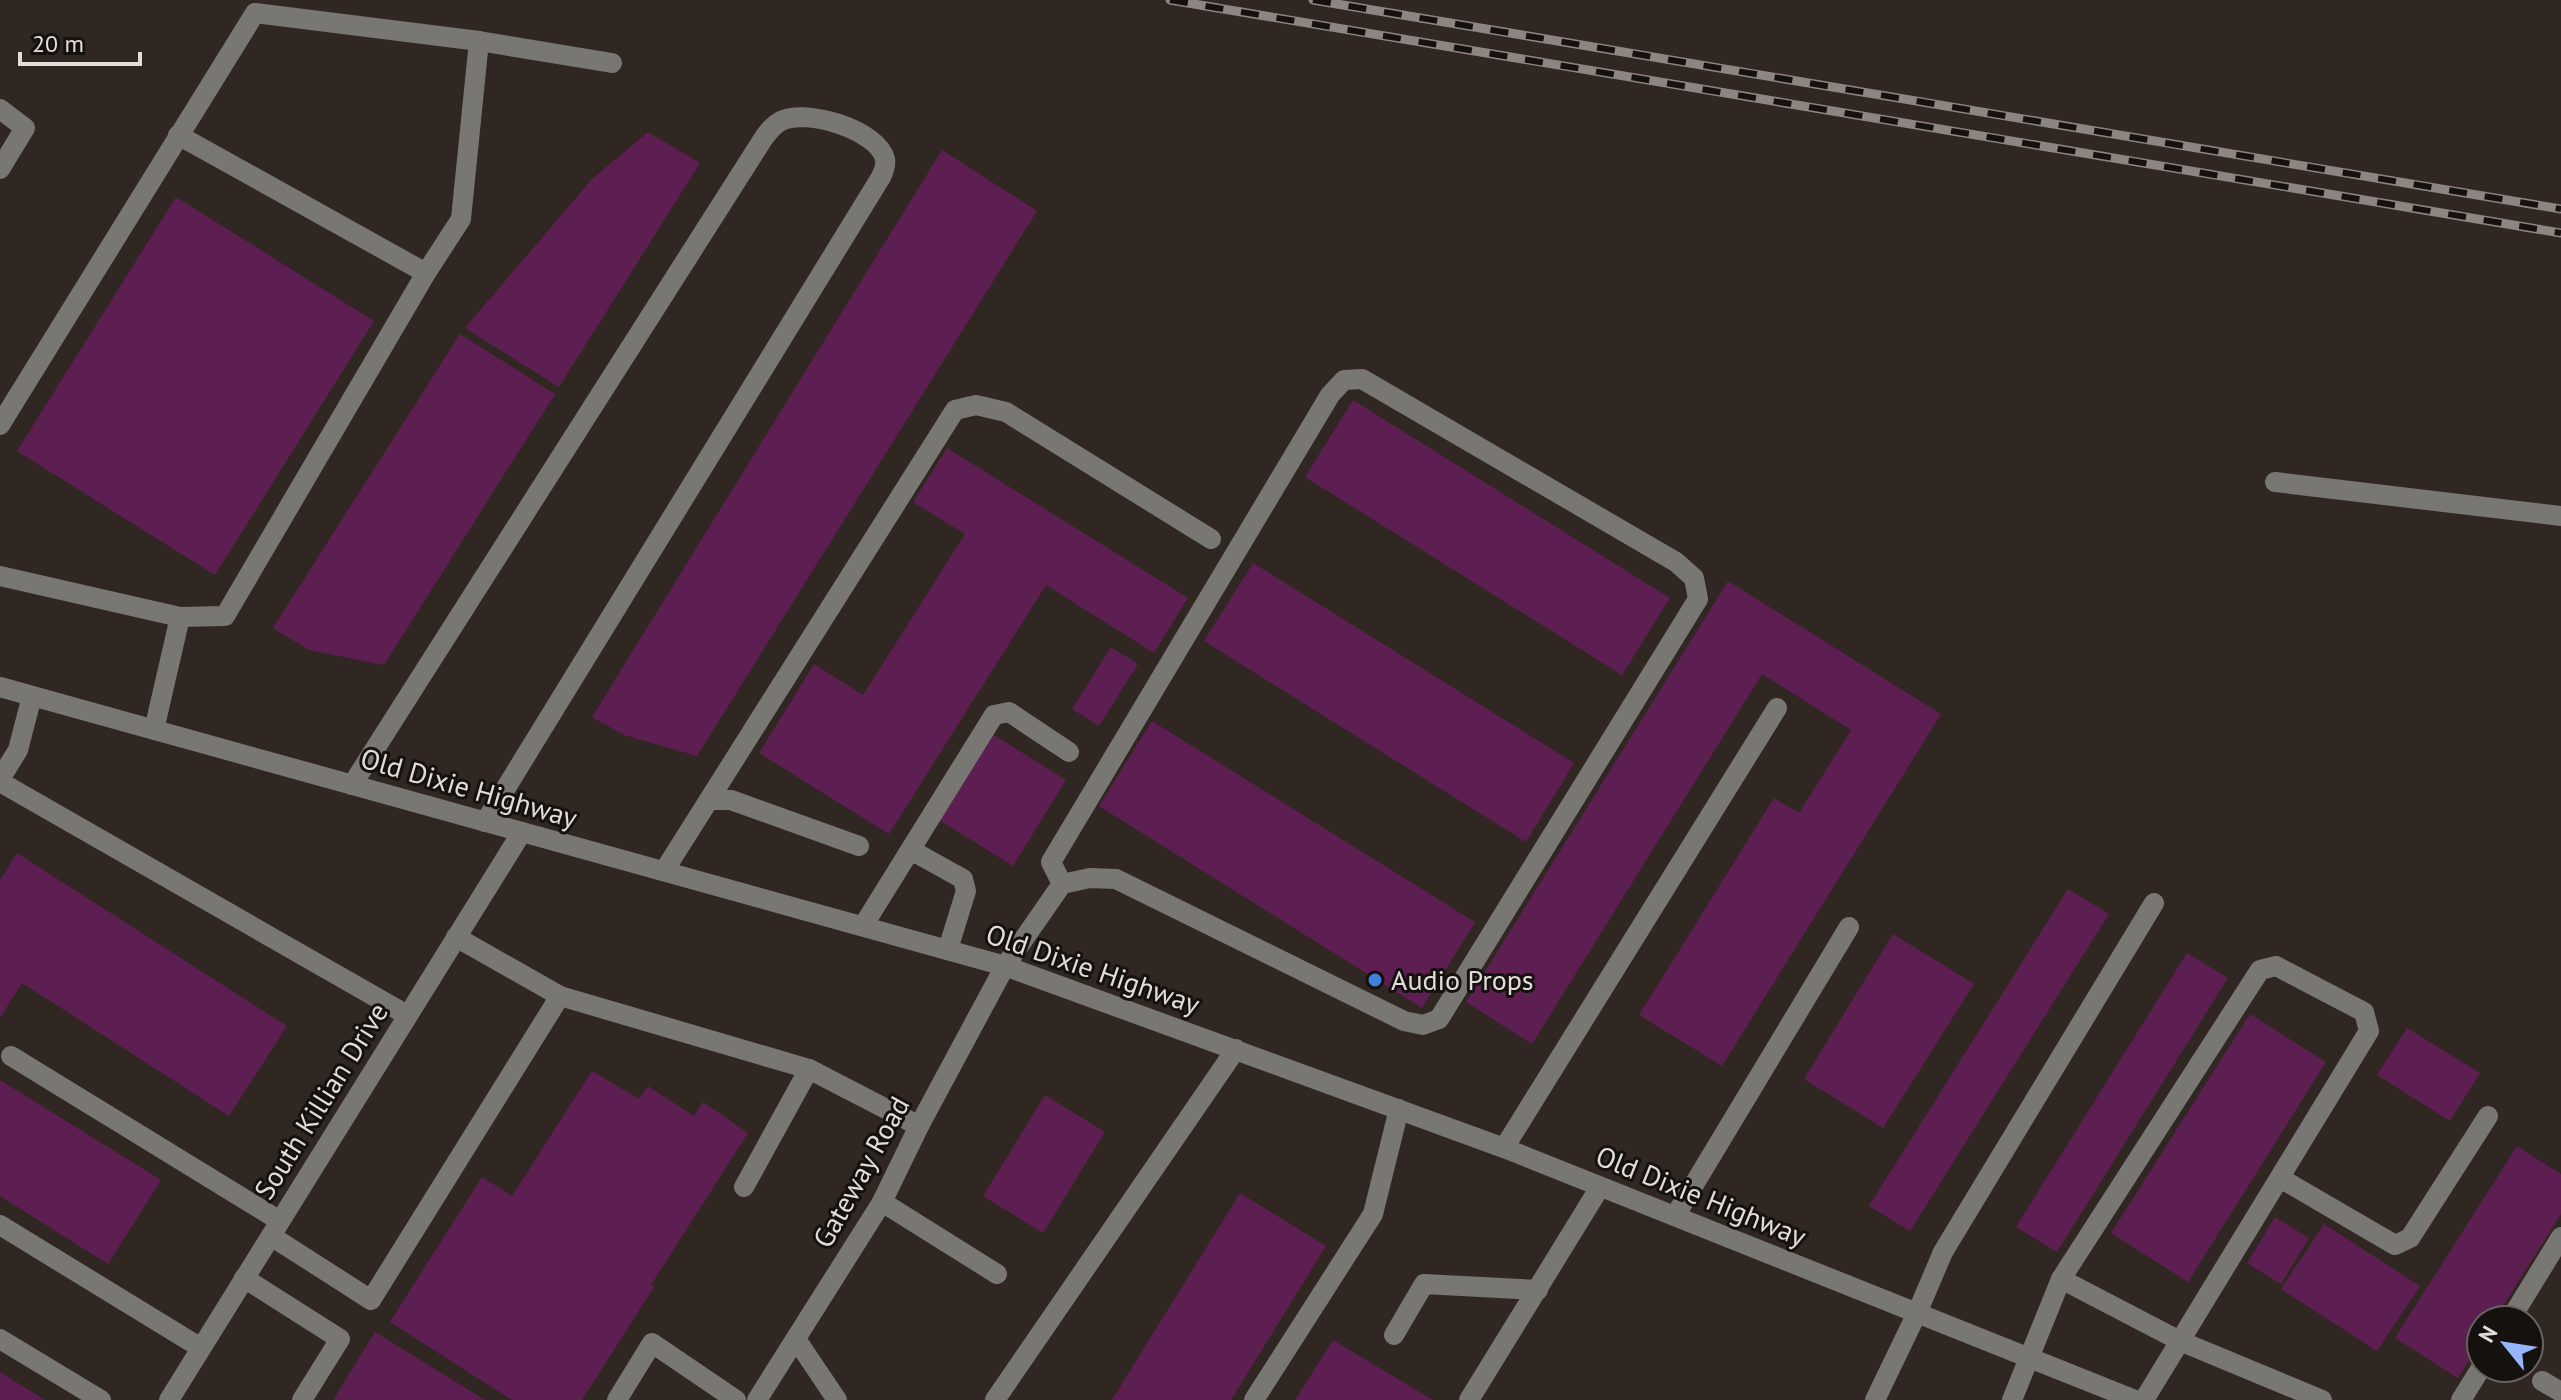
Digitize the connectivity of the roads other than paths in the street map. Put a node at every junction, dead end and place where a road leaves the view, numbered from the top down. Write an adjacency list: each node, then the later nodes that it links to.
1 (479, 41): 2 (street); 4 (street); 6 (street)
2 (612, 63)
3 (0, 109): 5 (street)
4 (178, 135): 6 (street); 7 (street)
5 (0, 169)
6 (426, 273): 12 (street)
7 (0, 425)
8 (2275, 482): 9 (street)
9 (2561, 516)
10 (1211, 539): 20 (street)
11 (0, 576): 12 (street)
12 (180, 617): 16 (street)
13 (0, 687): 14 (street, Old Dixie Highway)
14 (32, 696): 16 (street, Old Dixie Highway); 18 (street)
15 (1777, 708): 41 (street)
16 (154, 730): 19 (street, Old Dixie Highway)
17 (1069, 752): 24 (street)
18 (0, 781): 34 (street)
19 (352, 785): 21 (street, Old Dixie Highway); 21 (street)
20 (709, 800): 23 (street); 25 (street)
21 (485, 822): 22 (street, Old Dixie Highway)
22 (522, 832): 25 (street, Old Dixie Highway); 30 (street, South Killian Drive)
23 (859, 846)
24 (908, 854): 28 (street); 31 (street)
25 (664, 871): 28 (street, Old Dixie Highway)
26 (1062, 884): 26 (street); 32 (street, Gateway Road)
27 (2154, 903): 55 (street)
28 (863, 926): 31 (street, Old Dixie Highway)
29 (1849, 927): 46 (street)
30 (456, 937): 33 (street); 34 (street, South Killian Drive)
31 (948, 949): 32 (street, Old Dixie Highway)
32 (1005, 966): 35 (street, Old Dixie Highway); 40 (street, Gateway Road)
33 (560, 996): 37 (street); 48 (street)
34 (407, 1015): 48 (street, South Killian Drive)
35 (1236, 1049): 38 (street, Old Dixie Highway); 69 (street)
36 (11, 1056): 48 (street)
37 (809, 1069): 40 (street); 43 (street)
38 (1399, 1109): 41 (street, Old Dixie Highway); 70 (street)
39 (2488, 1116): 42 (street)
40 (919, 1126): 45 (street, Gateway Road)
41 (1504, 1148): 44 (street, Old Dixie Highway)
42 (2280, 1178): 52 (street); 59 (street)
43 (744, 1187)
44 (1600, 1187): 46 (street, Old Dixie Highway); 53 (street)
45 (882, 1202): 50 (street); 58 (street, Gateway Road)
46 (1675, 1216): 55 (street, Old Dixie Highway)
47 (0, 1225): 60 (street)
48 (275, 1228): 51 (street, South Killian Drive)
49 (2561, 1237): 54 (street)
50 (997, 1274)
51 (244, 1278): 60 (street, South Killian Drive); 64 (street)
52 (2061, 1279): 59 (street); 61 (street)
53 (1538, 1290): 56 (street); 71 (street)
54 (2520, 1304)
55 (1917, 1313): 61 (street, Old Dixie Highway); 72 (street)
56 (1394, 1335)
57 (0, 1339): 62 (street)
58 (796, 1339): 67 (street, Gateway Road); 68 (street)
59 (2180, 1341): 75 (street); 76 (street)
60 (201, 1348): 63 (street, South Killian Drive)
61 (2030, 1358): 73 (street); 74 (street, Old Dixie Highway)
62 (101, 1400)
63 (169, 1400)
64 (302, 1400)
65 (617, 1400): 66 (street)
66 (736, 1400)
67 (757, 1400)
68 (837, 1400)
69 (995, 1400)
70 (1254, 1400)
71 (1469, 1400)
72 (1875, 1400)
73 (2012, 1400)
74 (2135, 1400)
75 (2144, 1400)
76 (2322, 1400)

